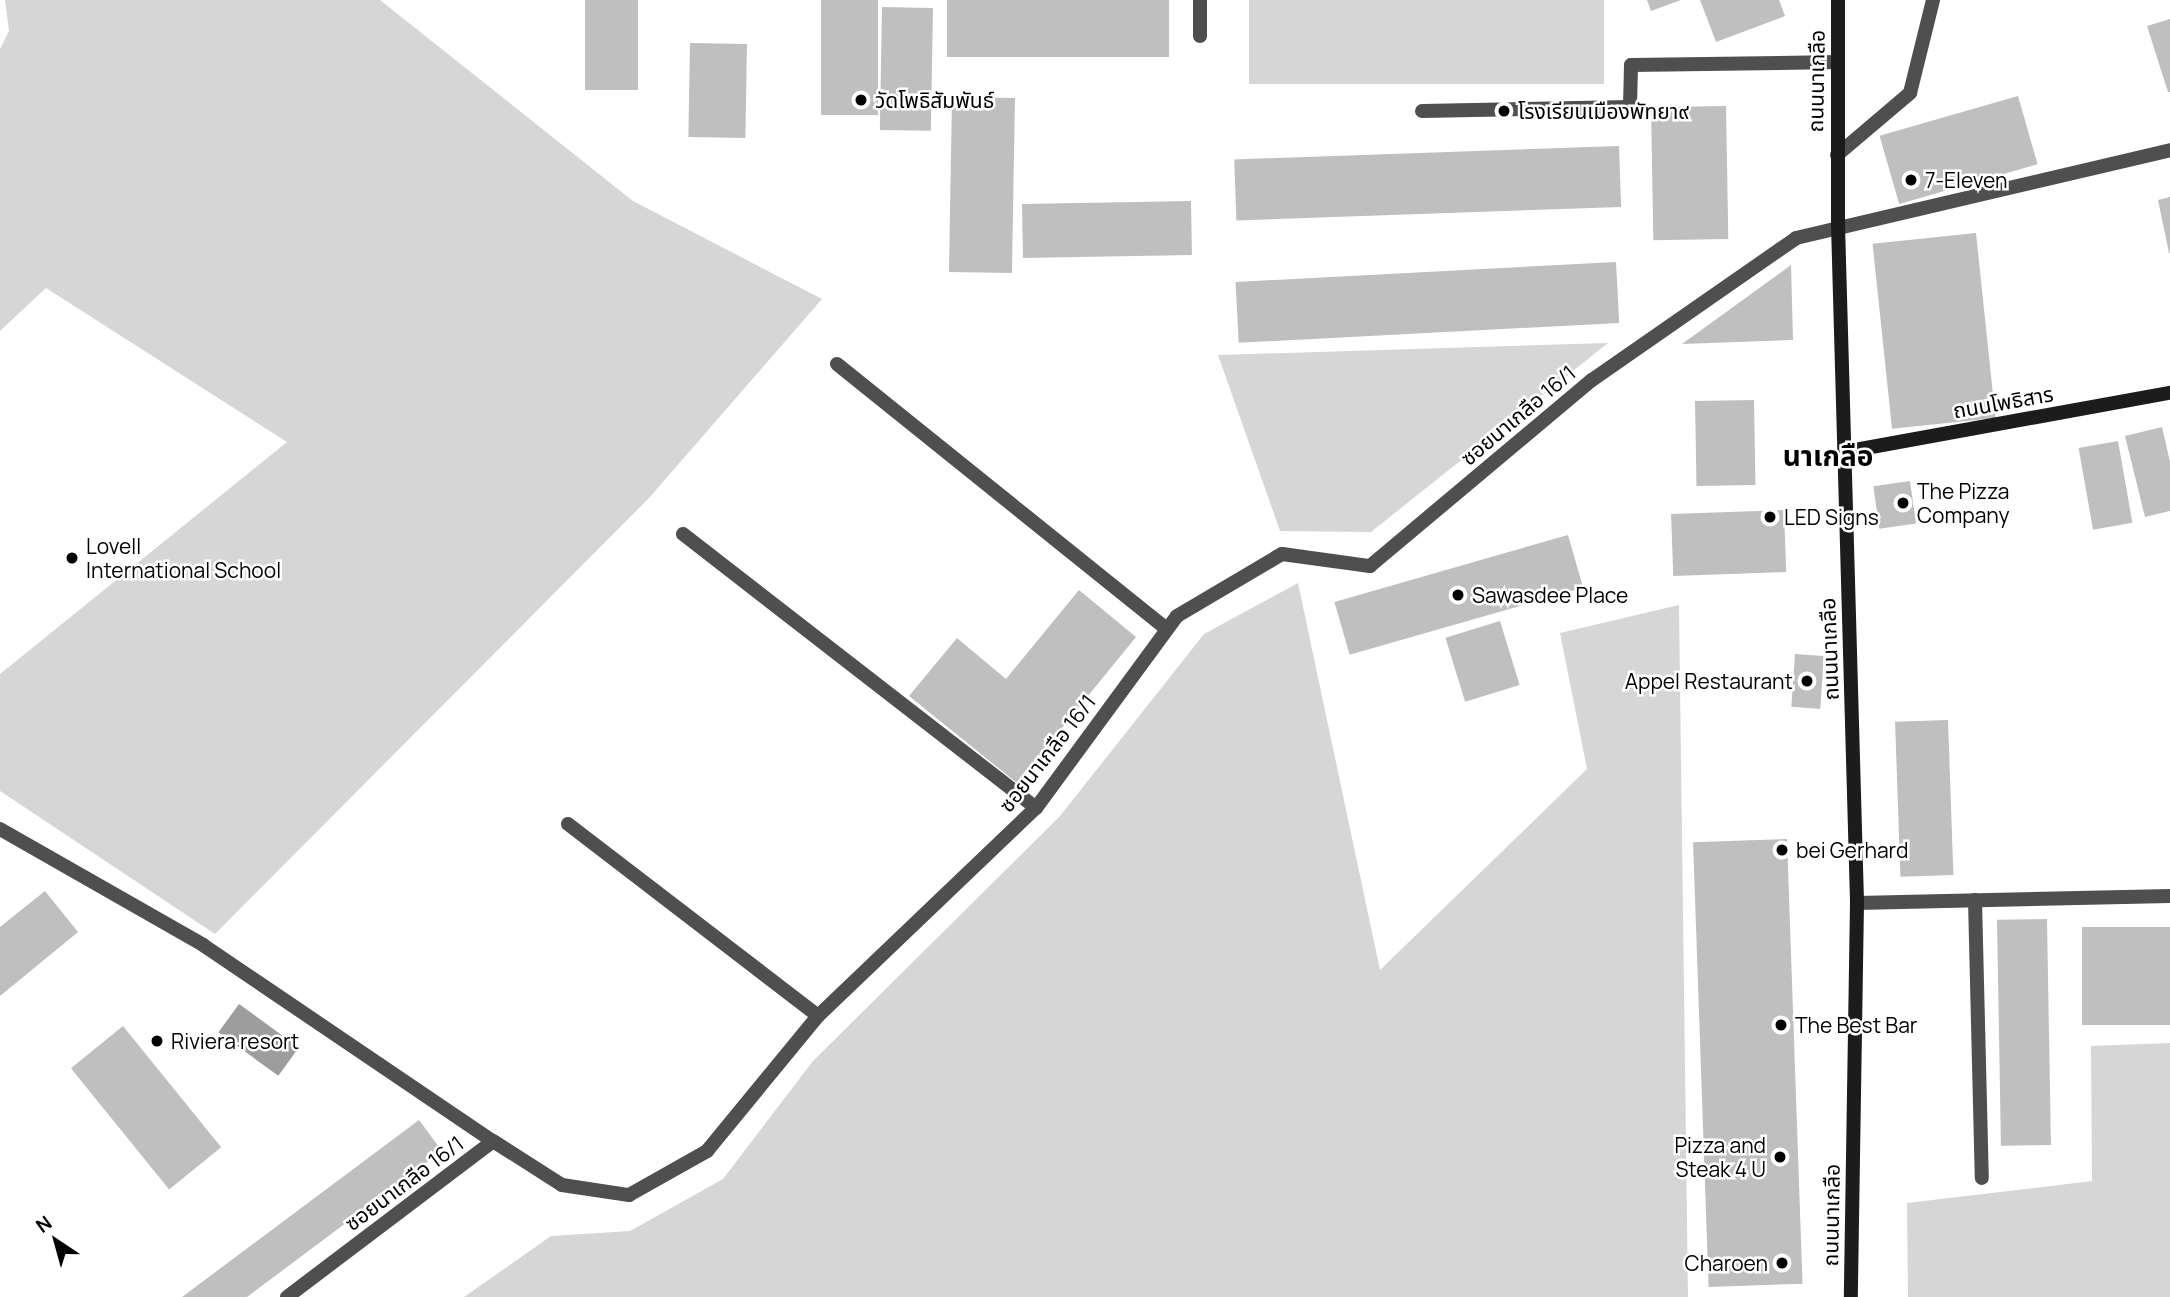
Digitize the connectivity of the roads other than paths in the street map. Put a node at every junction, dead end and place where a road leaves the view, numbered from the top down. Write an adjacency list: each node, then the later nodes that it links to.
1 (1200, 0): 4 (street)
2 (1838, 0): 5 (street, ถนนนาเกลือ)
3 (1933, 0): 8 (street)
4 (1200, 36)
5 (1838, 62): 6 (street); 8 (street, ถนนนาเกลือ)
6 (1422, 111)
7 (2170, 150): 9 (street, ซอยนาเกลือ 16/1)
8 (1837, 155): 9 (street, ถนนนาเกลือ)
9 (1838, 225): 12 (street, ถนนนาเกลือ); 14 (street, ซอยนาเกลือ 16/1)
10 (837, 363): 14 (street)
11 (2170, 393): 12 (street, ถนนโพธิสาร)
12 (1844, 452): 20 (street, ถนนนาเกลือ)
13 (683, 534): 15 (street)
14 (1167, 629): 15 (street, ซอยนาเกลือ 16/1)
15 (1035, 807): 21 (street, ซอยนาเกลือ 16/1)
16 (568, 824): 21 (street)
17 (0, 829): 22 (street)
18 (2170, 896): 19 (street)
19 (1975, 900): 20 (street); 23 (street)
20 (1857, 902): 25 (street, ถนนนาเกลือ)
21 (818, 1016): 22 (street, ซอยนาเกลือ 16/1)
22 (494, 1141): 24 (street, ซอยนาเกลือ 16/1)
23 (1982, 1178)
24 (287, 1297)
25 (1851, 1297)

